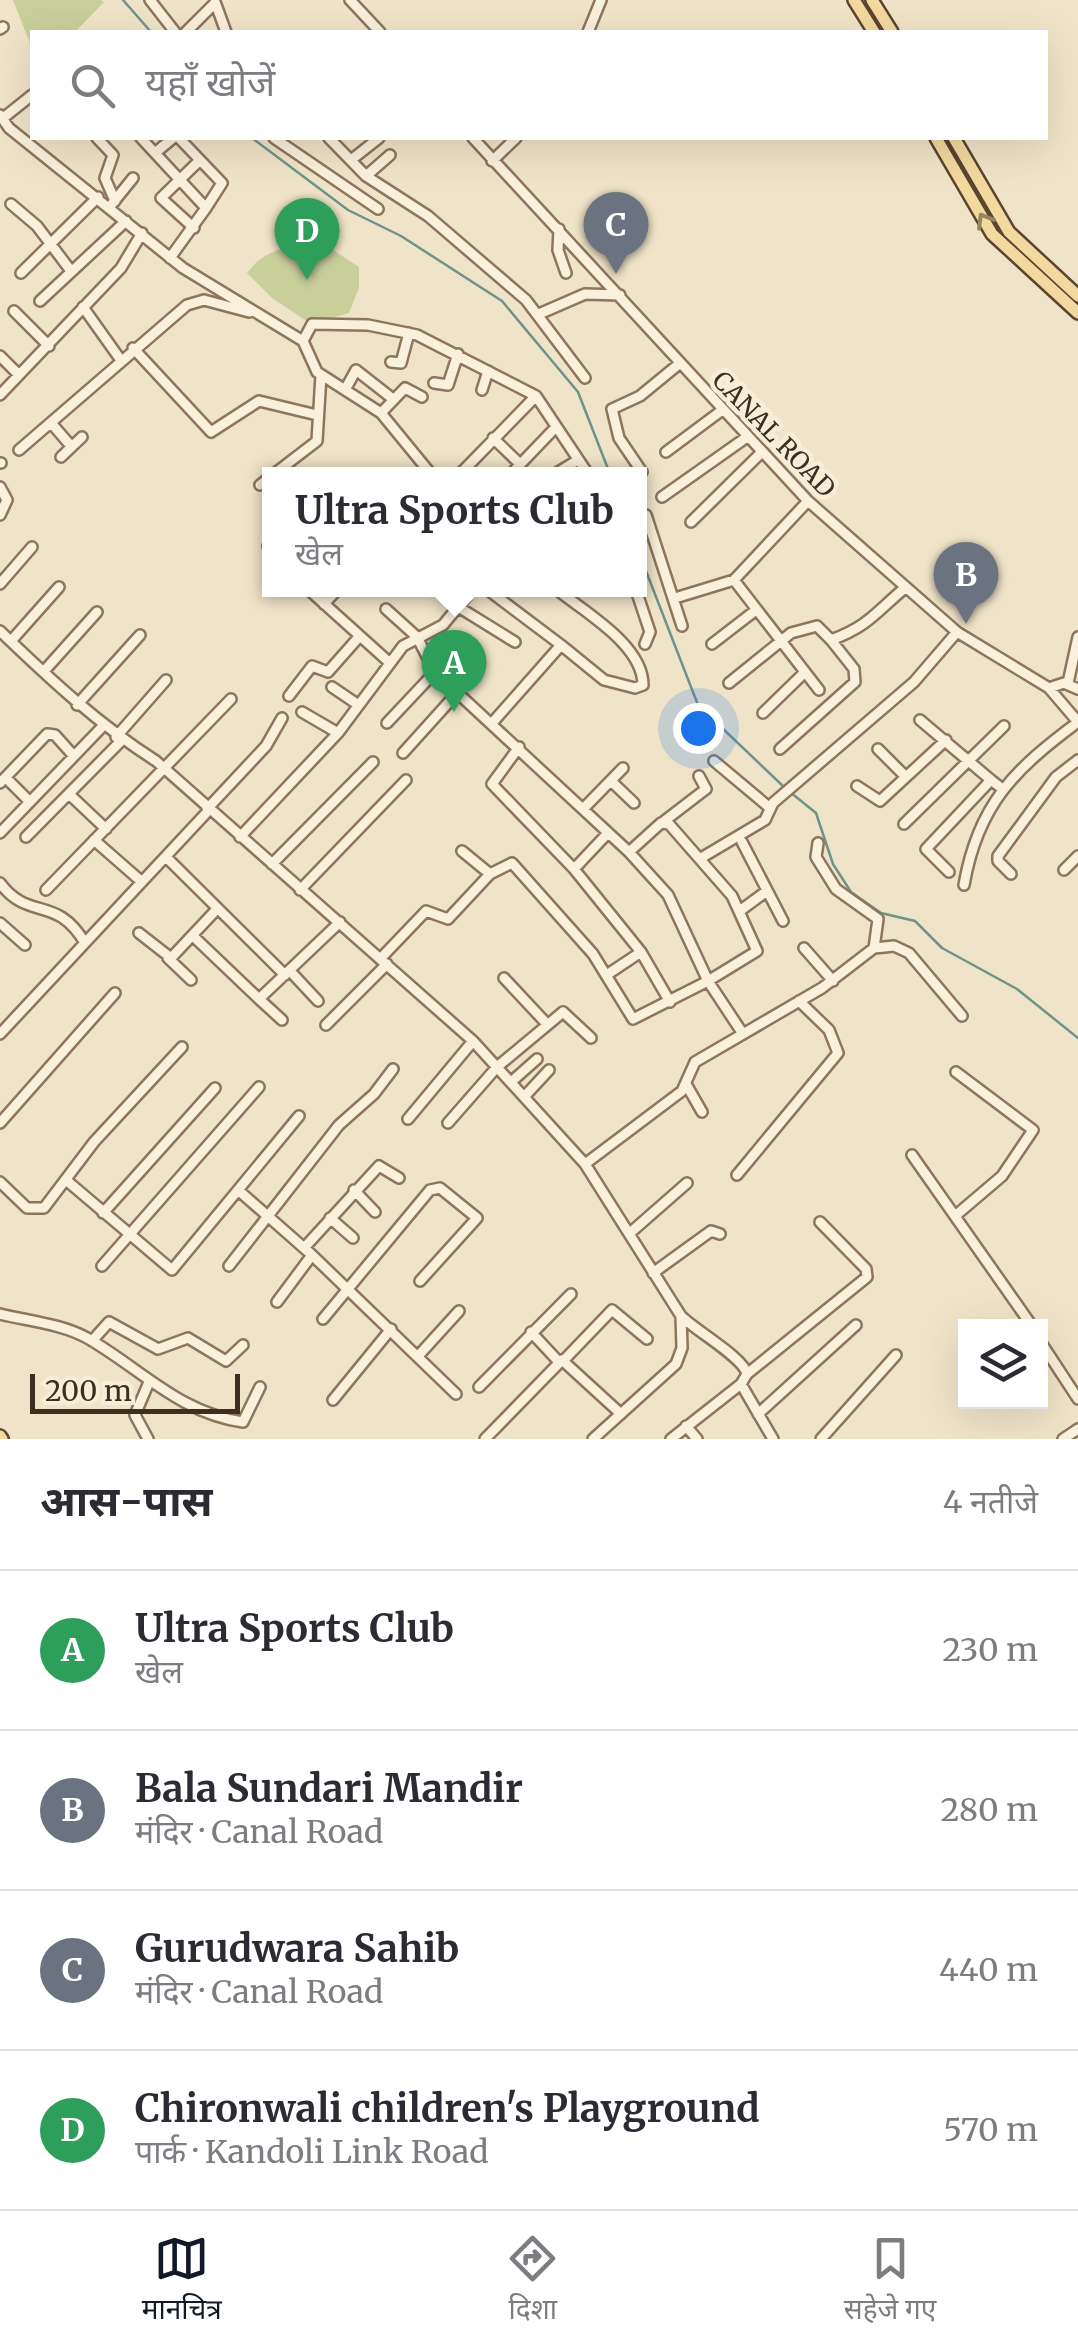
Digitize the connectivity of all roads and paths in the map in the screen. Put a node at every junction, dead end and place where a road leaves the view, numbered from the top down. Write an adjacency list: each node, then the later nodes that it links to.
1 (150, 0): 7 (street)
2 (350, 0): 10 (street)
3 (601, 0): 11 (street)
4 (854, 0): 12 (main road)
5 (872, 0): 13 (main road)
6 (214, 2): 8 (street); 9 (street)
7 (173, 30)
8 (188, 30)
9 (225, 30)
10 (378, 30)
11 (589, 30)
12 (873, 30)
13 (891, 30)
14 (30, 96): 15 (street)
15 (1, 117): 35 (street)
16 (99, 140): 36 (street)
17 (144, 140): 27 (street)
18 (173, 140): 27 (street)
19 (178, 140): 29 (street)
20 (277, 140): 39 (street)
21 (331, 140): 30 (street)
22 (376, 140): 30 (street)
23 (475, 140): 31 (street, CANAL ROAD)
24 (514, 140): 31 (street)
25 (937, 140): 54 (main road, one-way to 25)
26 (955, 140): 50 (main road)
27 (155, 153): 34 (street)
28 (390, 155): 32 (street)
29 (200, 160): 34 (street); 38 (street)
30 (351, 160): 32 (street)
31 (492, 161): 42 (street, CANAL ROAD)
32 (366, 176): 55 (street)
33 (133, 178): 36 (street)
34 (178, 179): 38 (street); 41 (street)
35 (98, 196): 36 (street); 44 (street)
36 (113, 203): 40 (street)
37 (11, 204): 44 (street)
38 (206, 208): 41 (street)
39 (378, 209)
40 (126, 221): 43 (street); 46 (street)
41 (194, 228): 45 (street)
42 (559, 229): 47 (street); 49 (street, CANAL ROAD)
43 (142, 233): 45 (street); 52 (street)
44 (52, 244): 46 (street); 48 (street)
45 (170, 258): 56 (street)
46 (71, 271): 51 (street)
47 (566, 273)
48 (21, 274)
49 (620, 295): 55 (street); 65 (street, CANAL ROAD)
50 (1078, 296)
51 (40, 302)
52 (83, 307): 59 (street); 63 (street)
53 (14, 311): 59 (street)
54 (1078, 313)
55 (539, 314): 69 (street)
56 (266, 317): 58 (street); 60 (street)
57 (409, 333): 58 (street); 61 (street); 64 (street)
58 (303, 340): 68 (street)
59 (49, 346): 67 (street)
60 (133, 348): 63 (street); 79 (street)
61 (458, 354): 66 (street); 70 (street)
62 (0, 356): 67 (street)
63 (120, 359): 80 (street)
64 (392, 362)
65 (679, 364): 77 (street, CANAL ROAD); 98 (street)
66 (488, 370): 72 (street); 74 (street)
67 (18, 376): 73 (street)
68 (321, 376): 71 (street); 79 (street)
69 (585, 378)
70 (434, 382)
71 (346, 388): 76 (street); 78 (street)
72 (482, 390)
73 (0, 394)
74 (536, 396): 81 (street); 84 (street)
75 (422, 397): 76 (street)
76 (393, 399): 78 (street)
77 (721, 411): 83 (street, CANAL ROAD); 87 (street)
78 (380, 413): 93 (street)
79 (317, 415): 92 (street)
80 (52, 424): 85 (street); 86 (street)
81 (556, 427): 90 (street); 91 (street)
82 (82, 437): 85 (street)
83 (747, 437): 88 (street, CANAL ROAD); 100 (street)
84 (493, 438): 91 (street); 94 (street)
85 (72, 446): 89 (street)
86 (19, 450)
87 (666, 452)
88 (762, 452): 101 (street, CANAL ROAD); 104 (street)
89 (61, 457)
90 (578, 460): 96 (street); 97 (street)
91 (520, 464): 95 (street)
92 (284, 467)
93 (425, 467)
94 (468, 467)
95 (517, 467)
96 (567, 467)
97 (583, 467)
98 (639, 467)
99 (0, 487): 102 (street)
100 (662, 497)
101 (808, 502): 106 (street); 109 (street, CANAL ROAD)
102 (0, 514)
103 (647, 518): 116 (street)
104 (691, 522)
105 (32, 547): 107 (street)
106 (734, 580): 116 (street); 120 (street)
107 (0, 584)
108 (58, 586): 130 (street)
109 (906, 587): 124 (street, CANAL ROAD); 129 (street)
110 (317, 597): 117 (street)
111 (331, 597): 117 (street)
112 (467, 597): 118 (street)
113 (497, 597): 135 (street)
114 (566, 597): 135 (street)
115 (638, 597): 133 (street)
116 (675, 598): 122 (street)
117 (324, 604): 128 (street)
118 (460, 608): 126 (street); 131 (street)
119 (386, 609): 126 (street)
120 (756, 610): 132 (street); 134 (street)
121 (97, 612): 137 (street)
122 (682, 626)
123 (0, 631): 130 (street)
124 (958, 632): 144 (street, CANAL ROAD); 186 (street)
125 (140, 635): 151 (street)
126 (417, 637): 136 (street); 138 (street)
127 (1078, 637): 142 (street)
128 (358, 638): 136 (street); 148 (street)
129 (831, 640): 132 (street); 165 (street)
130 (11, 641): 137 (street)
131 (515, 642)
132 (778, 642): 139 (street); 141 (street)
133 (646, 644)
134 (712, 644)
135 (561, 645): 156 (street)
136 (390, 663): 150 (street)
137 (45, 670): 151 (street)
138 (435, 672): 147 (street); 158 (street)
139 (804, 673): 146 (street); 153 (street)
140 (166, 680): 162 (street)
141 (730, 683)
142 (1068, 683): 144 (street); 145 (street)
143 (332, 686): 150 (street)
144 (1049, 688): 157 (street, CANAL ROAD)
145 (1078, 689)
146 (819, 690)
147 (458, 692): 156 (street); 167 (street)
148 (289, 696)
149 (231, 699): 174 (street)
150 (357, 704): 161 (street)
151 (77, 705): 159 (street)
152 (302, 712): 161 (street)
153 (763, 713)
154 (282, 718): 188 (street)
155 (920, 720): 163 (street)
156 (493, 722): 164 (street)
157 (1078, 722): 182 (street)
158 (387, 723)
159 (103, 726): 162 (street); 168 (street)
160 (1004, 726): 169 (street)
161 (338, 732): 195 (street)
162 (118, 739): 174 (street); 183 (street)
163 (946, 740): 169 (street); 176 (street)
164 (519, 747): 187 (street); 205 (street)
165 (780, 749)
166 (878, 750): 176 (street)
167 (402, 753)
168 (72, 754): 177 (street); 184 (street)
169 (971, 760): 179 (street); 190 (street)
170 (1078, 760): 209 (street)
171 (714, 761): 186 (street)
172 (373, 762): 204 (street)
173 (623, 768): 180 (street)
174 (165, 770): 188 (street); 191 (street)
175 (698, 776): 189 (street)
176 (906, 776): 181 (street)
177 (3, 780): 184 (street)
178 (406, 780): 214 (street)
179 (991, 780): 182 (street); 207 (street)
180 (611, 781): 185 (street); 187 (street)
181 (857, 786)
182 (1000, 787): 212 (street)
183 (68, 794): 191 (street); 194 (street)
184 (30, 800): 192 (street)
185 (634, 803)
186 (771, 806): 203 (street)
187 (583, 809): 193 (street)
188 (208, 810): 195 (street); 202 (street)
189 (663, 822): 200 (street); 203 (street)
190 (904, 824)
191 (106, 829): 196 (street)
192 (0, 833)
193 (608, 834): 200 (street); 205 (street)
194 (26, 837)
195 (240, 837): 204 (street)
196 (94, 840): 211 (street); 213 (street)
197 (742, 842): 215 (street)
198 (818, 843): 226 (street)
199 (462, 851): 208 (street)
200 (629, 852): 234 (street)
201 (1078, 856): 206 (street)
202 (166, 857): 211 (street); 216 (street)
203 (701, 858): 217 (street)
204 (272, 864): 214 (street)
205 (574, 869): 227 (street)
206 (1064, 870)
207 (949, 872)
208 (490, 874): 229 (street); 231 (street)
209 (1011, 874)
210 (0, 882): 223 (street)
211 (142, 882): 223 (street)
212 (964, 885)
213 (46, 890)
214 (300, 890): 219 (street)
215 (768, 891): 217 (street); 218 (street)
216 (217, 909): 222 (street); 230 (street)
217 (741, 910): 234 (street)
218 (784, 921)
219 (340, 922): 229 (street); 230 (street)
220 (0, 923): 224 (street)
221 (139, 933): 228 (street)
222 (193, 936): 228 (street); 237 (street)
223 (85, 943): 245 (street)
224 (25, 945)
225 (804, 948): 235 (street)
226 (874, 948): 235 (street); 241 (street)
227 (642, 952): 231 (street); 239 (street)
228 (168, 958): 233 (street)
229 (384, 961): 244 (street); 248 (street)
230 (288, 973): 237 (street); 238 (street)
231 (608, 974): 239 (street)
232 (504, 978): 243 (street)
233 (191, 980)
234 (708, 980): 239 (street); 246 (street)
235 (833, 981): 240 (street)
236 (115, 992): 263 (street)
237 (260, 999): 242 (street)
238 (318, 1001)
239 (670, 1002)
240 (798, 1002): 246 (street); 267 (street)
241 (962, 1016)
242 (282, 1020)
243 (546, 1023): 247 (street); 251 (street)
244 (326, 1025)
245 (0, 1034)
246 (743, 1034): 256 (street)
247 (591, 1038)
248 (473, 1041): 251 (street); 262 (street)
249 (182, 1047): 269 (street)
250 (536, 1059): 255 (street)
251 (497, 1067): 255 (street); 264 (street)
252 (393, 1069): 276 (street)
253 (548, 1070): 259 (street)
254 (956, 1072): 277 (street)
255 (511, 1082): 259 (street)
256 (686, 1084): 260 (street); 266 (street)
257 (260, 1087): 282 (street)
258 (214, 1088): 275 (street)
259 (524, 1096): 266 (street)
260 (702, 1112)
261 (298, 1116): 272 (street)
262 (408, 1118)
263 (0, 1123)
264 (448, 1123)
265 (912, 1155): 277 (street)
266 (584, 1164): 280 (street)
267 (737, 1175)
268 (399, 1178): 273 (street)
269 (66, 1180): 270 (street); 275 (street)
270 (0, 1182)
271 (687, 1183): 280 (street)
272 (238, 1190): 276 (street); 282 (street)
273 (354, 1190): 274 (street); 278 (street)
274 (374, 1212)
275 (103, 1213): 282 (street)
276 (268, 1216): 284 (street); 286 (street)
277 (955, 1216): 296 (street)
278 (330, 1218): 283 (street); 284 (street)
279 (820, 1222): 307 (street)
280 (630, 1232): 287 (street)
281 (720, 1234): 287 (street)
282 (132, 1237): 285 (street)
283 (353, 1238)
284 (308, 1251): 289 (street); 291 (street)
285 (102, 1266)
286 (228, 1266)
287 (654, 1273): 294 (street)
288 (420, 1282): 289 (street)
289 (347, 1288): 295 (street); 298 (street)
290 (571, 1294): 299 (street)
291 (277, 1302)
292 (459, 1311): 304 (street)
293 (0, 1314): 301 (street)
294 (681, 1316): 307 (street); 314 (street)
295 (322, 1319)
296 (1027, 1319)
297 (856, 1325): 315 (street)
298 (391, 1329): 304 (street); 313 (street)
299 (532, 1332): 306 (street); 310 (street)
300 (647, 1339): 306 (street)
301 (92, 1341): 302 (street); 308 (street)
302 (244, 1345)
303 (1048, 1353): 312 (street)
304 (418, 1354): 311 (street)
305 (896, 1355): 324 (street)
306 (562, 1361): 314 (street); 319 (street)
307 (744, 1379): 315 (street); 316 (street)
308 (149, 1382): 309 (street); 318 (street)
309 (260, 1387)
310 (479, 1387)
311 (456, 1394)
312 (1078, 1399)
313 (333, 1400)
314 (621, 1414): 320 (street)
315 (758, 1414): 323 (street)
316 (686, 1426): 321 (street); 322 (street)
317 (1078, 1429): 325 (street)
318 (148, 1439)
319 (485, 1439)
320 (593, 1439)
321 (670, 1439)
322 (698, 1439)
323 (773, 1439)
324 (821, 1439)
325 (1062, 1439)

